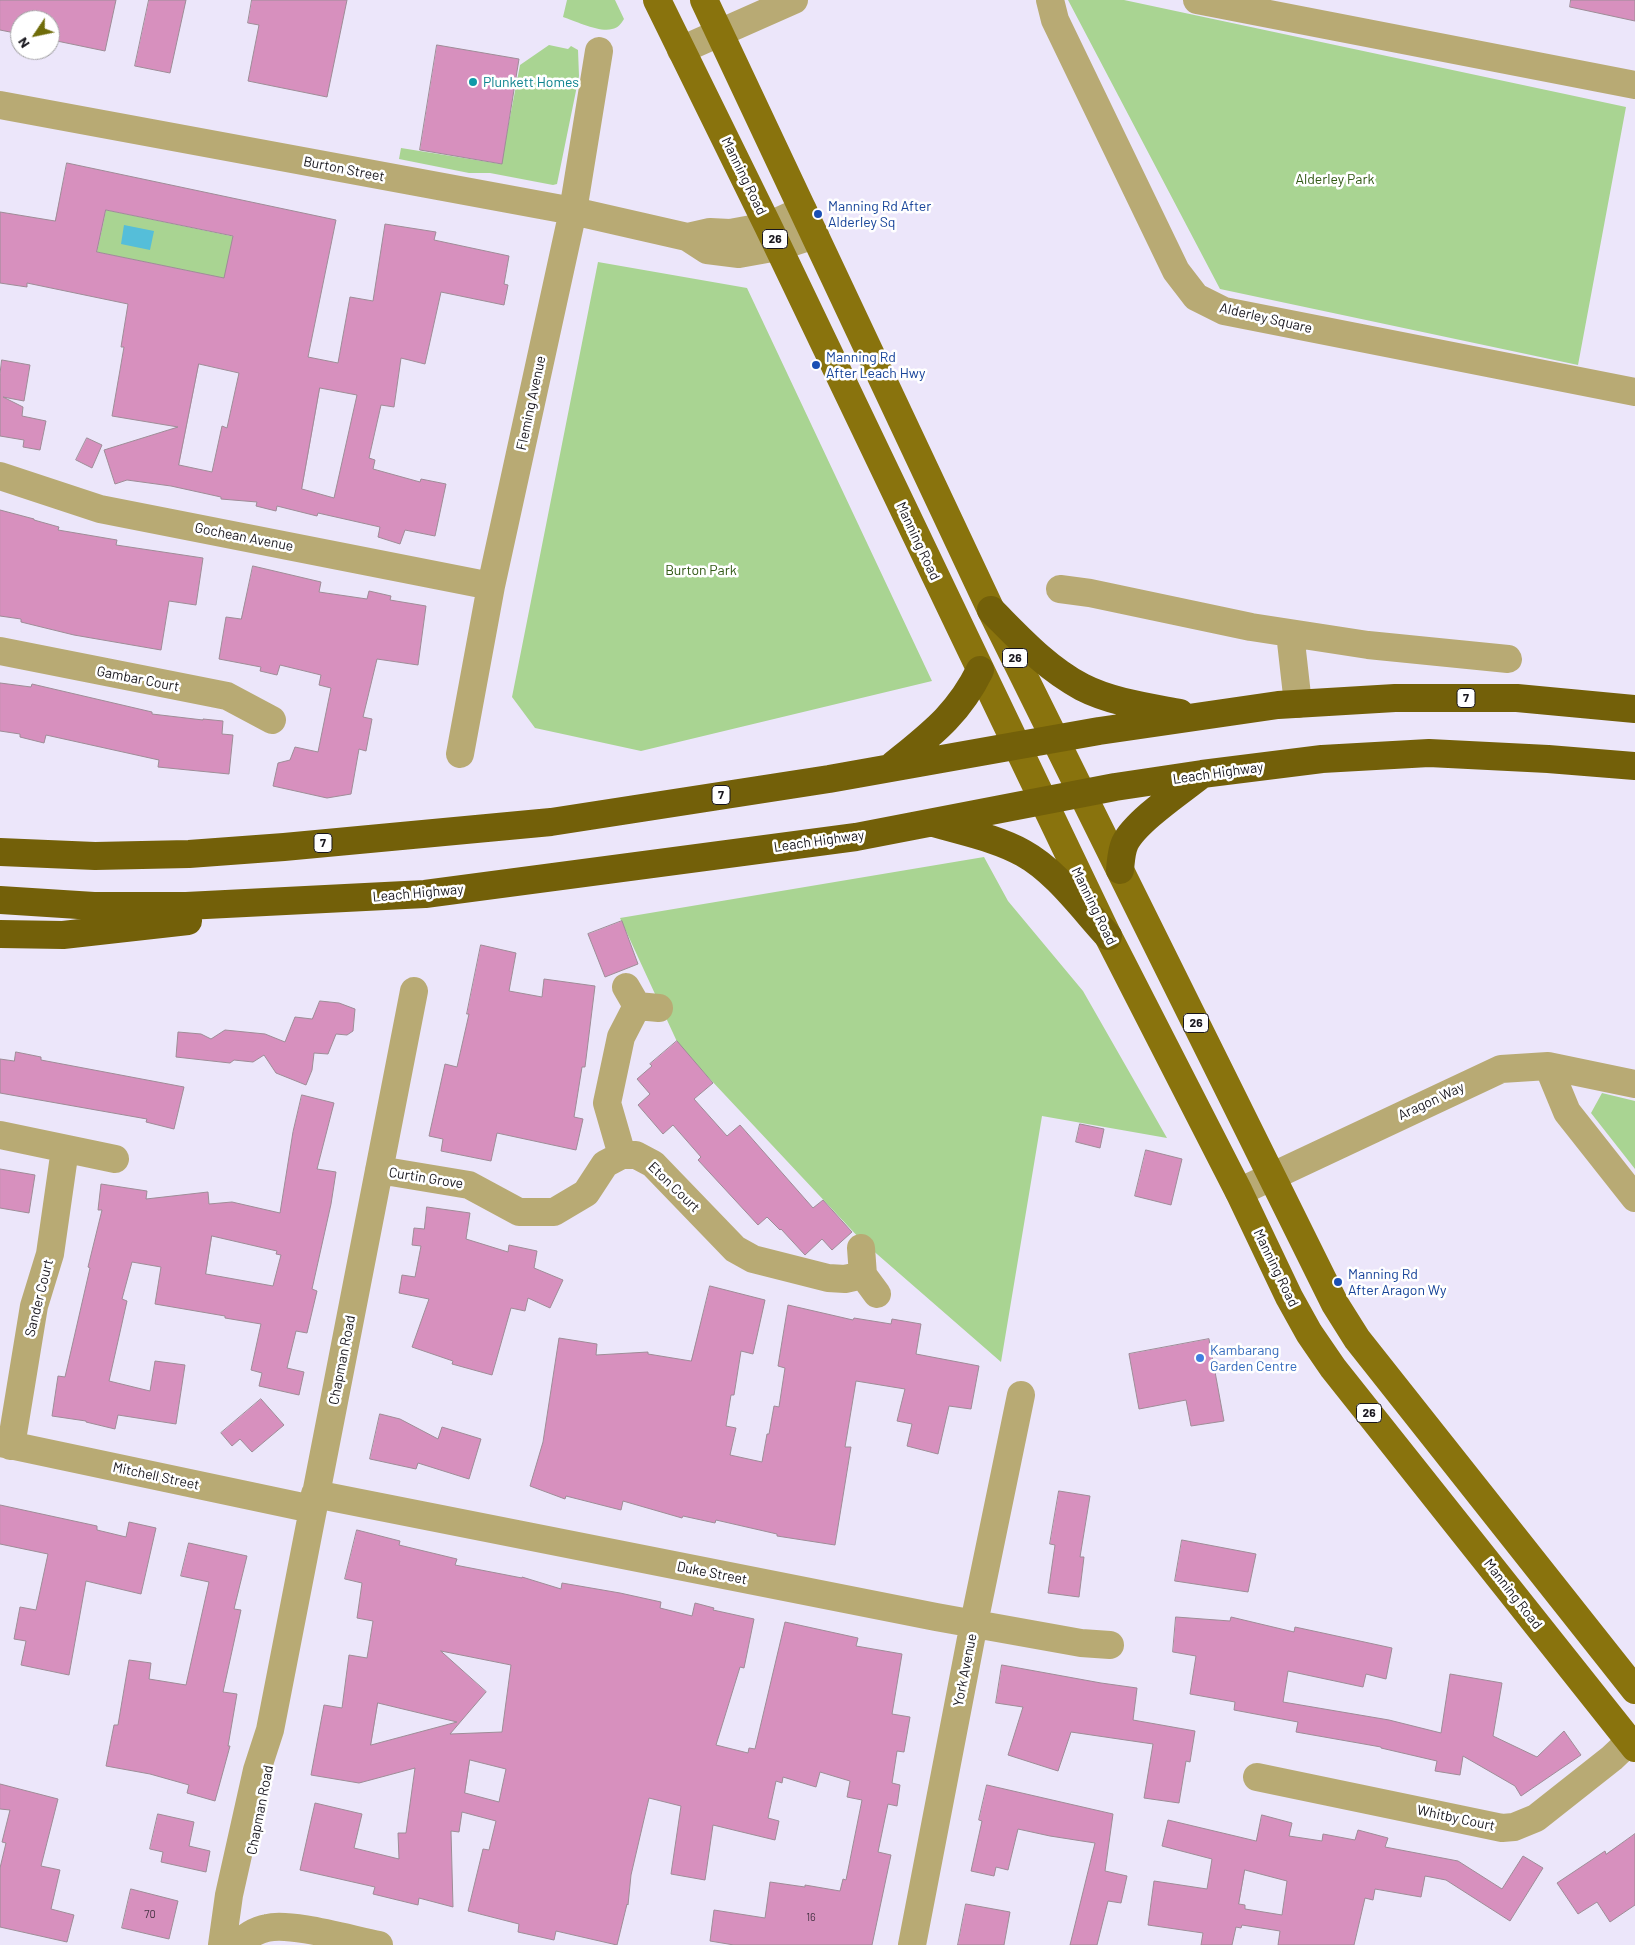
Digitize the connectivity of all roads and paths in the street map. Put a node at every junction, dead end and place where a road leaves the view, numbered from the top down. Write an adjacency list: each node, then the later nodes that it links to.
1 (657, 0): 7 (main road, Manning Road / 26)
2 (704, 0): 6 (main road, 26)
3 (794, 0): 6 (street)
4 (1050, 0): 15 (street, Alderley Square)
5 (1198, 0): 9 (street)
6 (719, 32): 7 (street); 11 (main road, 26)
7 (681, 50): 14 (main road, Manning Road / 26)
8 (599, 51): 12 (street, Fleming Avenue)
9 (1635, 85)
10 (0, 105): 12 (street, Burton Street)
11 (803, 210): 13 (main road, 26); 14 (street, Burton Street)
12 (573, 211): 14 (street, Burton Street); 17 (street, Fleming Avenue)
13 (815, 235): 14 (street, Burton Street); 19 (main road, 26)
14 (773, 236): 23 (main road, Manning Road / 26)
15 (1635, 392)
16 (0, 476): 17 (street, Gochean Avenue)
17 (491, 586): 30 (street, Fleming Avenue)
18 (1060, 590): 20 (street)
19 (992, 610): 26 (highway); 28 (main road, 26)
20 (1290, 633): 22 (street); 24 (street)
21 (0, 651): 27 (street, Gambar Court)
22 (1508, 659)
23 (980, 670): 29 (main road, Manning Road / 26); 32 (highway)
24 (1298, 704): 25 (highway, 7); 26 (highway, 7)
25 (1635, 709)
26 (1199, 716): 28 (highway, 7)
27 (272, 720)
28 (1055, 738): 29 (highway, 7); 34 (main road, 26)
29 (1016, 746): 32 (highway, 7); 35 (main road, Manning Road / 26)
30 (460, 754)
31 (1635, 766): 33 (highway, Leach Highway)
32 (891, 767): 39 (highway, 7)
33 (1202, 774): 34 (highway, Leach Highway); 40 (highway)
34 (1081, 794): 35 (highway, Leach Highway); 40 (main road, 26)
35 (1042, 801): 36 (highway, Leach Highway); 44 (main road, Manning Road / 26)
36 (931, 822): 41 (highway, Leach Highway); 44 (highway)
37 (0, 840): 39 (highway)
38 (0, 852): 39 (highway, 7)
39 (95, 856)
40 (1120, 870): 54 (main road, 26)
41 (425, 894): 42 (highway, Leach Highway); 43 (highway)
42 (0, 900)
43 (0, 934)
44 (1108, 936): 55 (main road, Manning Road / 26)
45 (414, 991): 53 (street, Chapman Road)
46 (641, 1000): 51 (street)
47 (1548, 1066): 48 (street, Aragon Way); 54 (street, Aragon Way); 56 (street)
48 (1635, 1084)
49 (0, 1135): 50 (street)
50 (65, 1149): 52 (street); 59 (street, Sander Court)
51 (622, 1155): 53 (street, Curtin Grove); 57 (street, Eton Court)
52 (115, 1159)
53 (379, 1170): 60 (street, Chapman Road)
54 (1273, 1175): 55 (street, Aragon Way); 63 (main road, 26)
55 (1238, 1192): 64 (main road, Manning Road / 26)
56 (1635, 1198)
57 (861, 1248)
58 (1020, 1395): 61 (street, York Avenue)
59 (6, 1444): 60 (street, Mitchell Street)
60 (314, 1502): 61 (street, Duke Street); 66 (street, Chapman Road)
61 (974, 1624): 62 (street, Duke Street); 69 (street, York Avenue)
62 (1110, 1645)
63 (1635, 1690)
64 (1632, 1744): 65 (street, Whitby Court)
65 (1257, 1777)
66 (222, 1945)
67 (237, 1945): 68 (street)
68 (379, 1945)
69 (912, 1945)

